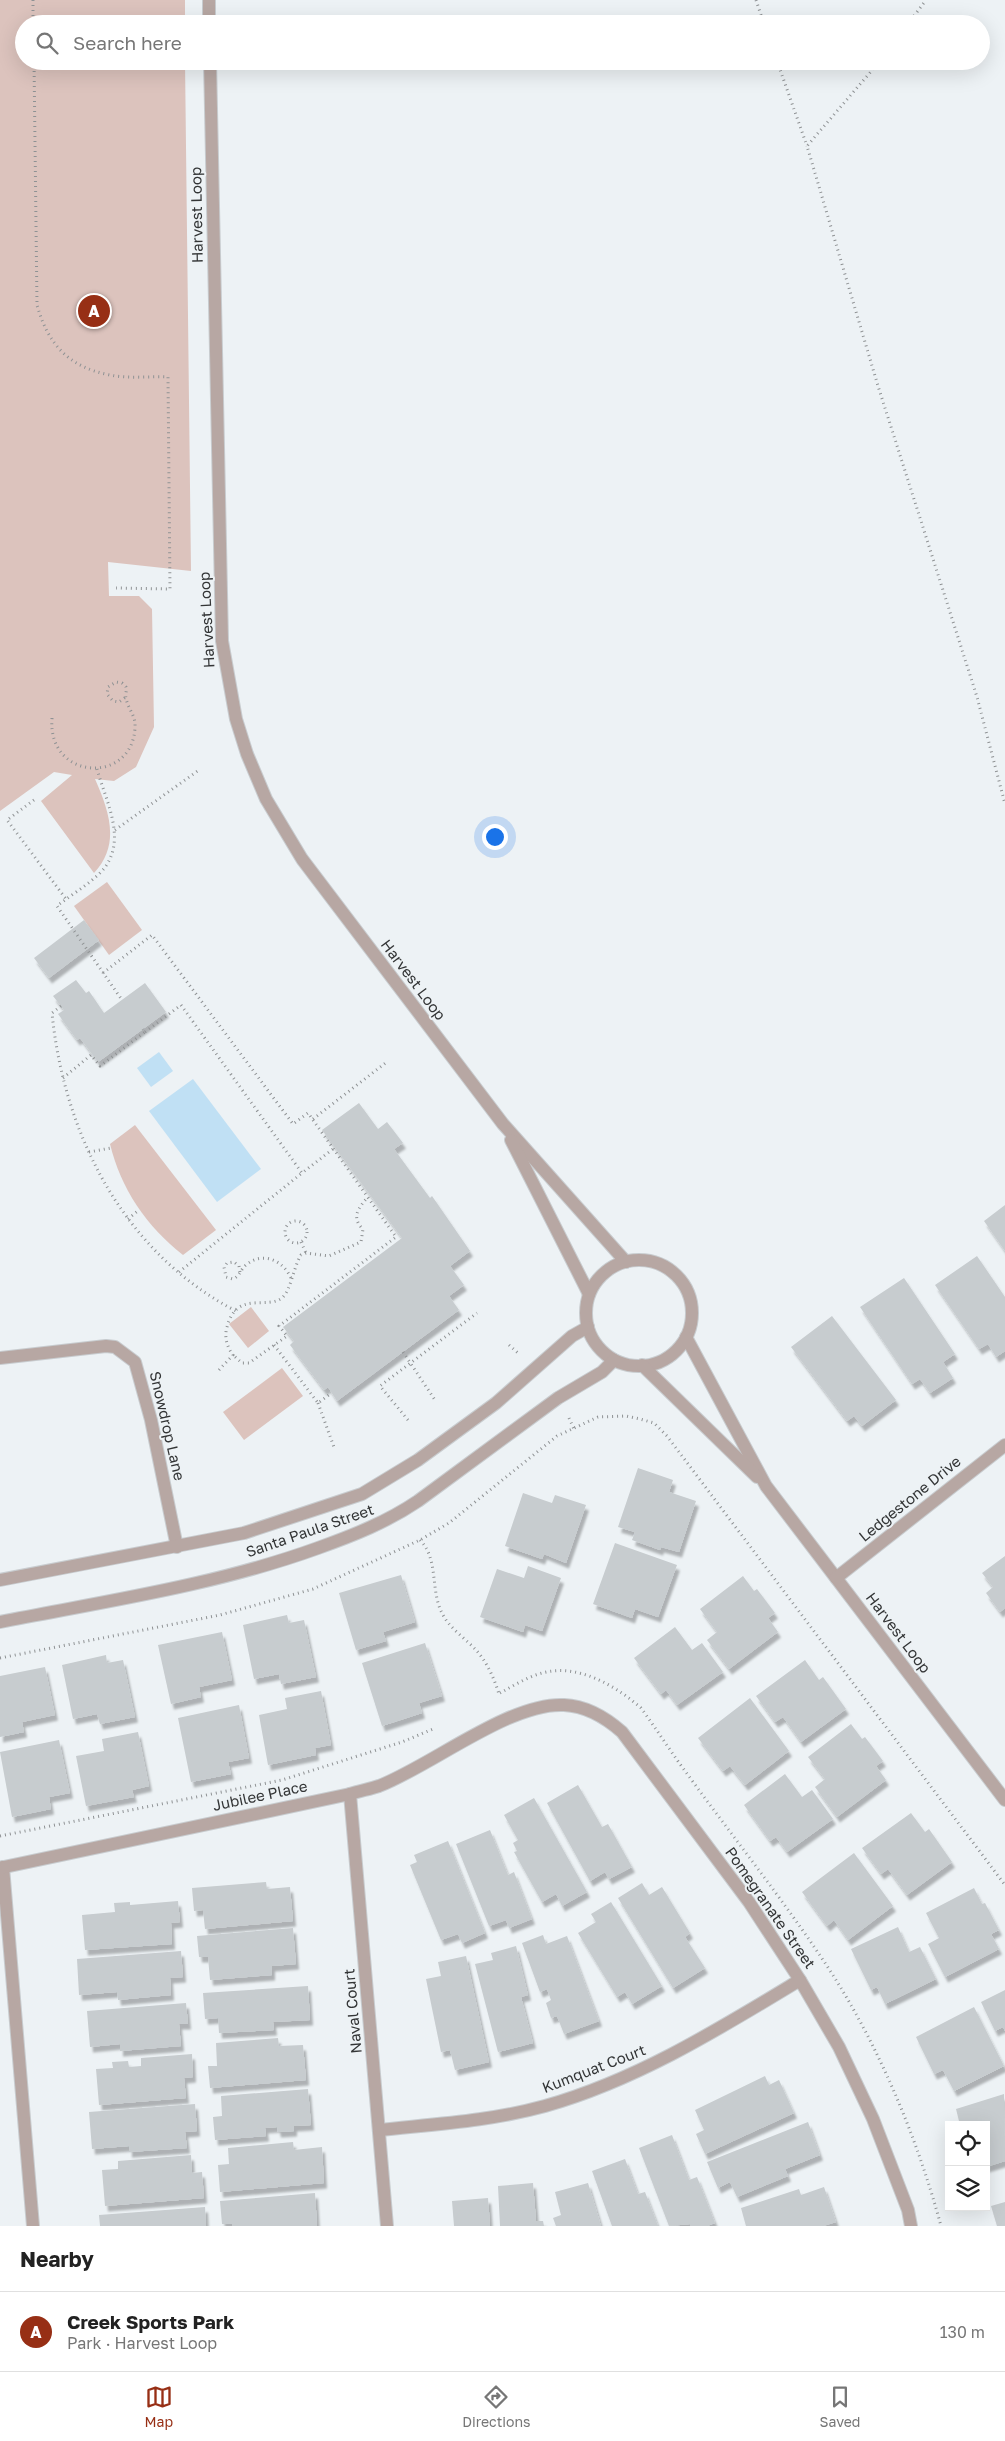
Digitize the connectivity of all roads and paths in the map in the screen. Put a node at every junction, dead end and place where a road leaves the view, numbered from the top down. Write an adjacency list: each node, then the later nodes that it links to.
1 (33, 0): 5 (path)
2 (209, 0): 6 (street)
3 (756, 0): 7 (path)
4 (926, 0): 8 (path)
5 (33, 15)
6 (209, 15)
7 (761, 15)
8 (915, 15)
9 (34, 70): 14 (path)
10 (210, 70): 29 (street, Harvest Loop)
11 (780, 70): 13 (path)
12 (872, 70): 13 (path)
13 (807, 146): 20 (path)
14 (116, 588)
15 (126, 697): 15 (path); 17 (path)
16 (52, 718): 17 (path)
17 (97, 769): 21 (path)
18 (199, 770): 21 (path)
19 (34, 800): 22 (path)
20 (1005, 804)
21 (115, 830): 22 (path)
22 (66, 899): 23 (path)
23 (103, 973): 24 (path); 28 (path)
24 (122, 1000)
25 (61, 1006): 27 (path)
26 (388, 1061): 28 (path)
27 (63, 1078): 32 (path); 33 (path)
28 (313, 1119): 31 (path)
29 (503, 1124): 39 (street, Harvest Loop); 43 (street, Harvest Loop)
30 (111, 1148): 32 (path)
31 (334, 1150): 33 (path); 34 (path)
32 (89, 1152): 36 (path)
33 (302, 1173): 40 (path)
34 (368, 1197): 38 (path); 48 (path)
35 (139, 1210): 36 (path)
36 (128, 1219): 40 (path)
37 (301, 1242): 37 (path); 38 (path)
38 (306, 1253): 42 (path)
39 (626, 1262): 43 (street); 47 (street)
40 (179, 1272): 44 (path)
41 (240, 1272): 41 (path); 42 (path)
42 (292, 1278): 44 (path)
43 (589, 1294): 46 (street)
44 (236, 1311): 50 (path)
45 (478, 1313): 53 (path)
46 (588, 1327): 52 (street); 64 (street, Santa Paula Street)
47 (686, 1337): 54 (street); 62 (street, Harvest Loop)
48 (274, 1345): 50 (path); 58 (path)
49 (403, 1352): 53 (path)
50 (233, 1355): 55 (path)
51 (0, 1358): 64 (street, Snowdrop Lane)
52 (614, 1360): 54 (street); 67 (street, Santa Paula Street)
53 (410, 1362): 57 (path); 59 (path)
54 (642, 1366): 62 (street, Harvest Loop)
55 (219, 1370)
56 (330, 1394): 58 (path)
57 (435, 1400)
58 (318, 1403): 61 (path)
59 (408, 1420)
60 (1005, 1444): 65 (street, Ledgestone Drive)
61 (335, 1450)
62 (766, 1486): 65 (street, Harvest Loop)
63 (420, 1540): 68 (path); 69 (path); 77 (path)
64 (177, 1547): 66 (street, Santa Paula Street)
65 (836, 1578): 74 (street, Harvest Loop)
66 (0, 1580)
67 (0, 1622)
68 (0, 1658)
69 (499, 1694): 70 (path); 83 (path)
70 (491, 1699)
71 (512, 1717): 73 (street, Jubilee Place); 78 (street, Pomegranate Street)
72 (434, 1728): 75 (path)
73 (350, 1794): 76 (street, Jubilee Place); 79 (street, Naval Court)
74 (1005, 1800)
75 (0, 1836)
76 (1, 1867): 80 (street)
77 (1005, 1885)
78 (800, 1980): 79 (street, Kumquat Court); 82 (street, Pomegranate Street)
79 (379, 2130): 81 (street, Naval Court)
80 (34, 2226)
81 (387, 2226)
82 (911, 2226)
83 (941, 2226)

